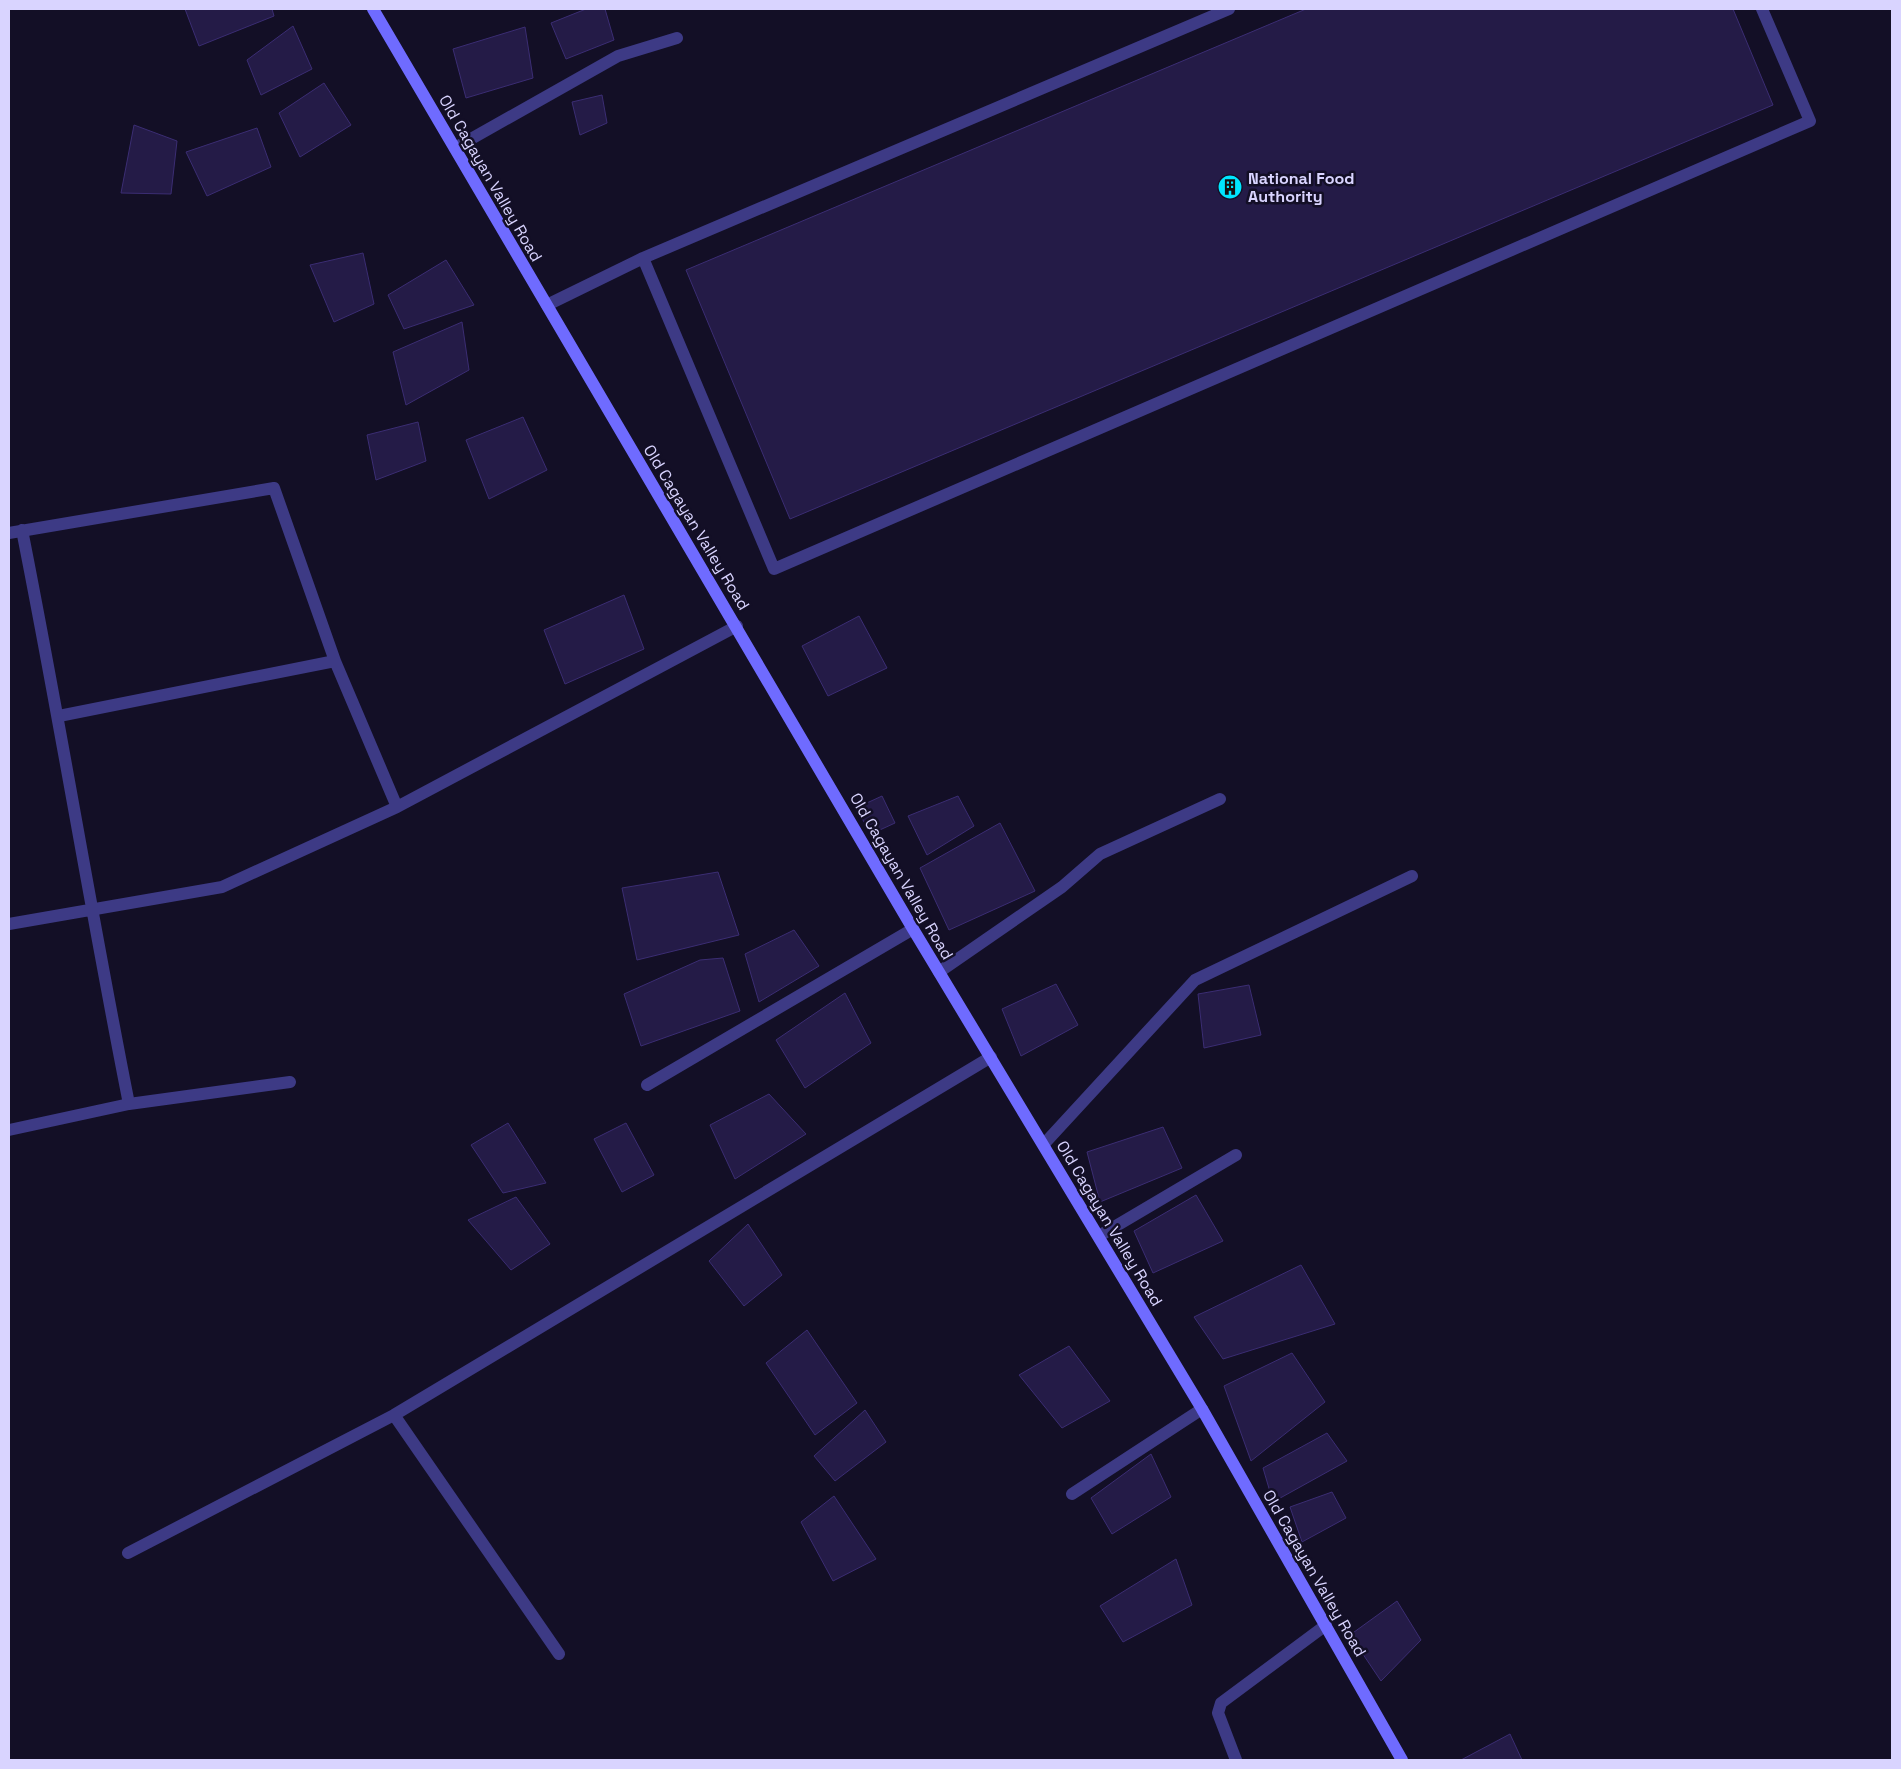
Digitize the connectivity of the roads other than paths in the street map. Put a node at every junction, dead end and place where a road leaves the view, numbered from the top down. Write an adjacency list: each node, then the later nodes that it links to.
1 (373, 9): 5 (main road, Old Cagayan Valley Road)
2 (1229, 9): 6 (street)
3 (1762, 9): 6 (street)
4 (677, 38): 5 (street)
5 (455, 148): 7 (main road, Old Cagayan Valley Road)
6 (643, 258): 7 (street)
7 (547, 305): 10 (main road, Old Cagayan Valley Road)
8 (22, 530): 9 (street); 11 (street); 12 (street)
9 (9, 533)
10 (737, 626): 14 (street); 18 (main road, Old Cagayan Valley Road)
11 (335, 661): 12 (street); 14 (street)
12 (59, 716): 16 (street)
13 (1220, 799): 19 (street)
14 (397, 807): 16 (street)
15 (1412, 876): 25 (street)
16 (90, 909): 17 (street); 23 (street)
17 (9, 924)
18 (913, 929): 19 (main road, Old Cagayan Valley Road); 22 (street)
19 (939, 972): 20 (main road, Old Cagayan Valley Road)
20 (991, 1057): 25 (main road, Old Cagayan Valley Road); 29 (street)
21 (290, 1082): 23 (street)
22 (647, 1085)
23 (129, 1104): 24 (street)
24 (9, 1130)
25 (1044, 1144): 27 (main road, Old Cagayan Valley Road)
26 (1236, 1155): 27 (street)
27 (1099, 1236): 28 (main road, Old Cagayan Valley Road)
28 (1202, 1409): 30 (street); 32 (main road, Old Cagayan Valley Road)
29 (394, 1415): 31 (street); 33 (street)
30 (1072, 1494)
31 (128, 1553)
32 (1326, 1625): 34 (street); 35 (main road, Old Cagayan Valley Road)
33 (559, 1654)
34 (1236, 1760)
35 (1402, 1760)

